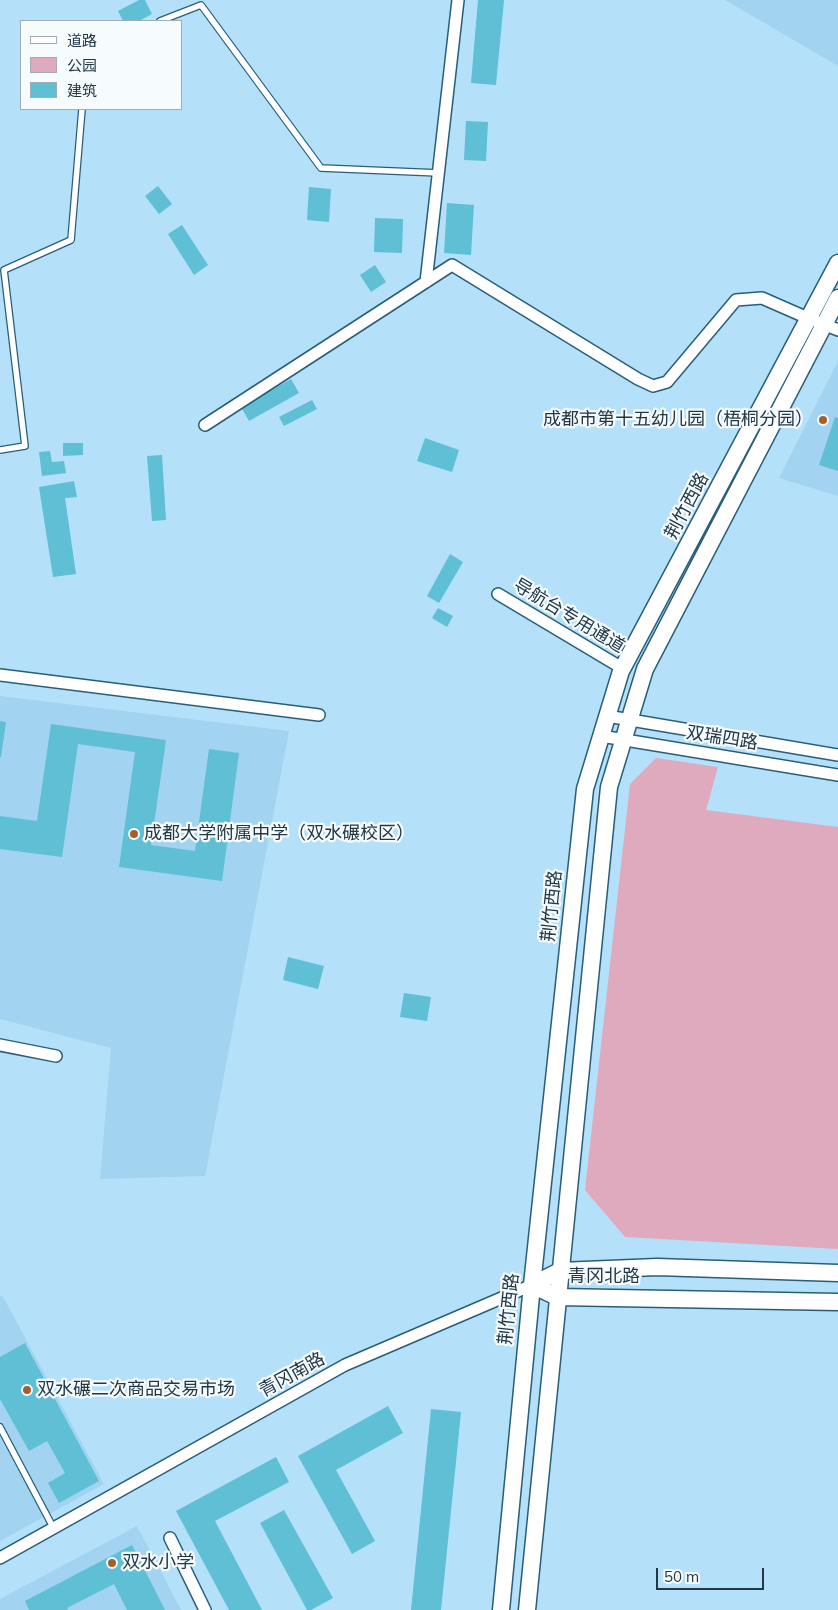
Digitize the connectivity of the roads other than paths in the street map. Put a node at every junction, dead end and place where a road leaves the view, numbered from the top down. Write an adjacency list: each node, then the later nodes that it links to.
1 (458, 0): 4 (street)
2 (163, 20): 4 (lane)
3 (82, 110): 10 (lane)
4 (439, 174): 6 (street)
5 (838, 264): 8 (main road, 荆竹西路)
6 (426, 282): 8 (street); 9 (street)
7 (838, 298): 8 (main road, 荆竹西路)
8 (824, 324): 12 (main road, 荆竹西路); 16 (main road, 荆竹西路)
9 (204, 425)
10 (0, 450)
11 (498, 594): 12 (street, 导航台专用通道)
12 (622, 668): 15 (main road, 荆竹西路)
13 (0, 675): 14 (street)
14 (318, 715)
15 (607, 716): 16 (street, 双瑞四路); 17 (main road, 荆竹西路)
16 (630, 720): 18 (main road, 荆竹西路); 19 (street, 双瑞四路)
17 (601, 736): 18 (street, 双瑞四路); 25 (main road, 荆竹西路)
18 (623, 740): 20 (street, 双瑞四路); 23 (main road, 荆竹西路)
19 (838, 755)
20 (838, 774)
21 (0, 1045): 22 (street)
22 (56, 1056)
23 (560, 1272): 24 (main road, 青冈北路); 25 (main road, 青冈北路); 26 (main road, 荆竹西路)
24 (838, 1272)
25 (532, 1286): 26 (main road, 青冈北路); 29 (street, 青冈南路); 33 (main road, 荆竹西路)
26 (557, 1297): 27 (main road, 青冈北路); 34 (main road, 荆竹西路)
27 (838, 1302)
28 (0, 1427): 29 (lane)
29 (54, 1529): 31 (street, 青冈南路)
30 (170, 1538): 32 (street)
31 (0, 1558)
32 (206, 1610)
33 (501, 1610)
34 (527, 1610)

